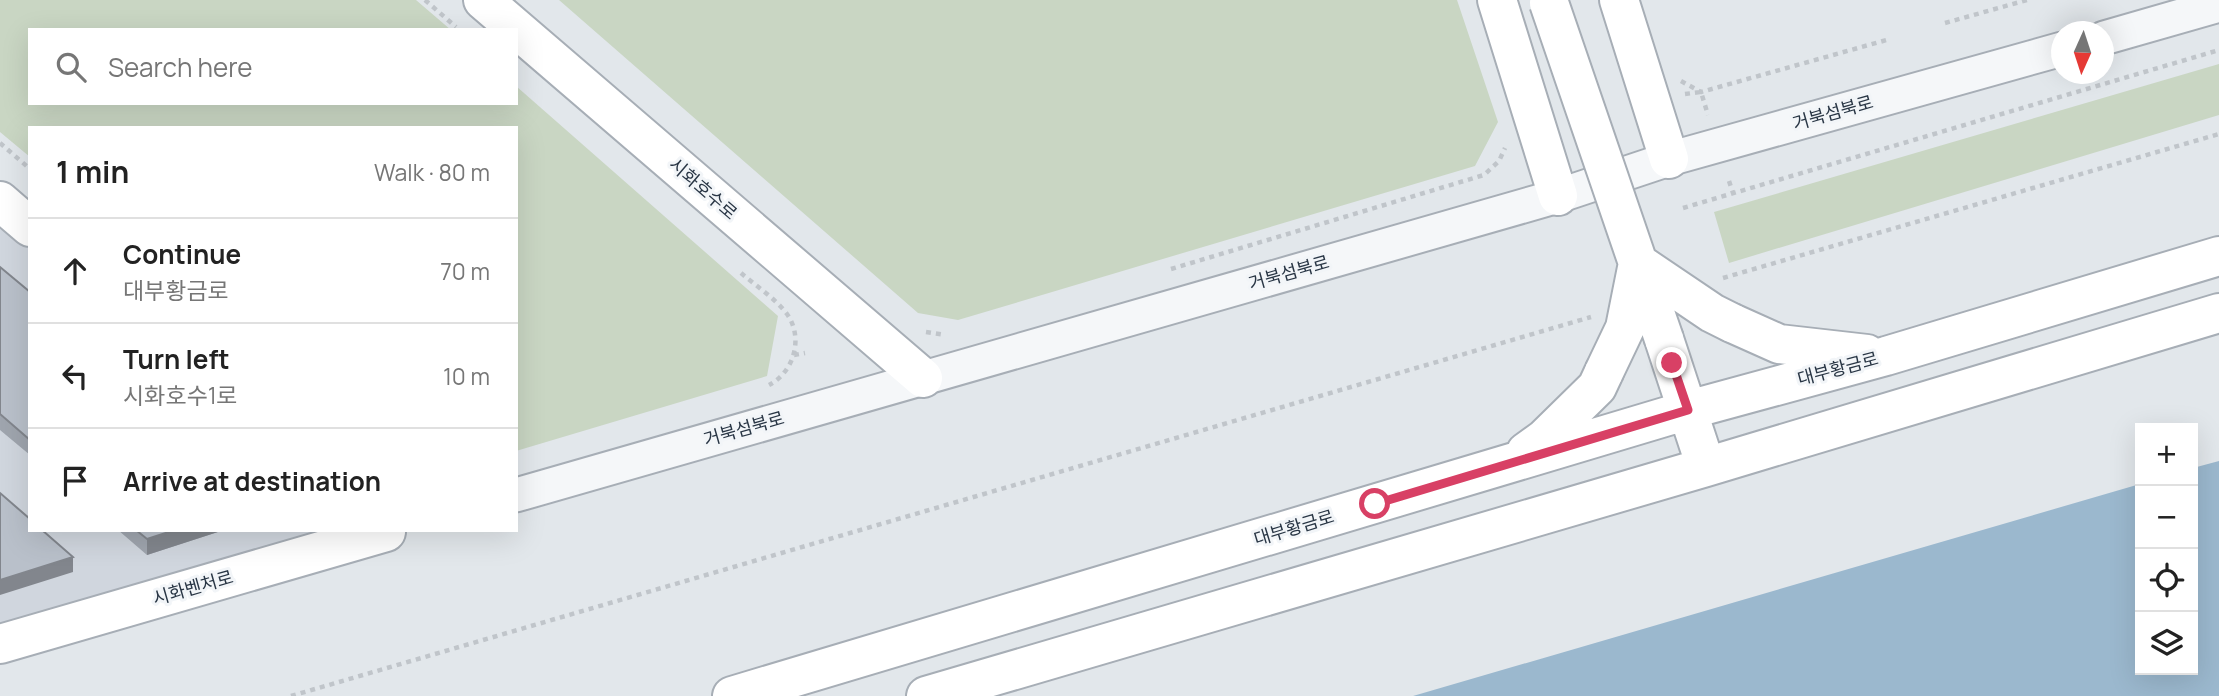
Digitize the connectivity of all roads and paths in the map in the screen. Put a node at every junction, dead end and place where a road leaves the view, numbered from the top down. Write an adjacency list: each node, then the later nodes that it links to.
1 (425, 0): 9 (path)
2 (483, 0): 10 (main road, 시화호수로)
3 (1497, 0): 30 (main road)
4 (1619, 0): 24 (main road)
5 (2027, 0): 8 (path)
6 (1548, 2): 35 (main road, bridge)
7 (2213, 4): 12 (street)
8 (1945, 23)
9 (458, 28)
10 (516, 28)
11 (518, 30): 46 (main road, 시화호수로)
12 (2114, 35)
13 (1890, 39): 19 (path)
14 (2219, 50): 17 (path)
15 (2051, 52): 24 (street, 거북섬북로)
16 (2140, 60): 17 (path)
17 (2143, 72): 29 (path)
18 (1675, 77): 19 (path)
19 (1701, 92): 20 (path)
20 (1709, 118)
21 (2219, 134): 38 (path)
22 (1506, 142): 26 (path)
23 (0, 143): 25 (path)
24 (1669, 159): 30 (street, 거북섬북로)
25 (28, 167)
26 (1492, 169): 27 (path); 37 (path)
27 (1495, 176)
28 (1729, 181): 29 (path)
29 (1733, 193): 32 (path)
30 (1558, 196): 46 (street, 거북섬북로)
31 (0, 201): 33 (main road)
32 (1683, 208)
33 (28, 225)
34 (2219, 256): 45 (main road, 대부황금로)
35 (1638, 263): 45 (main road, bridge); 48 (main road, bridge); 49 (main road, bridge)
36 (732, 265): 44 (path)
37 (1168, 270)
38 (1710, 282)
39 (2219, 313): 50 (main road)
40 (1603, 314): 54 (path)
41 (921, 328): 42 (path)
42 (952, 335)
43 (805, 353): 44 (path)
44 (794, 355): 47 (path)
45 (1886, 356): 48 (main road, 대부황금로)
46 (923, 378): 51 (street, 거북섬북로)
47 (760, 388)
48 (1688, 410): 49 (main road, 대부황금로); 50 (main road)
49 (1509, 464): 55 (main road, 대부황금로)
50 (1706, 467): 56 (main road)
51 (518, 494)
52 (384, 532): 53 (main road, 시화벤처로)
53 (0, 644)
54 (291, 696)
55 (732, 696)
56 (926, 696)

